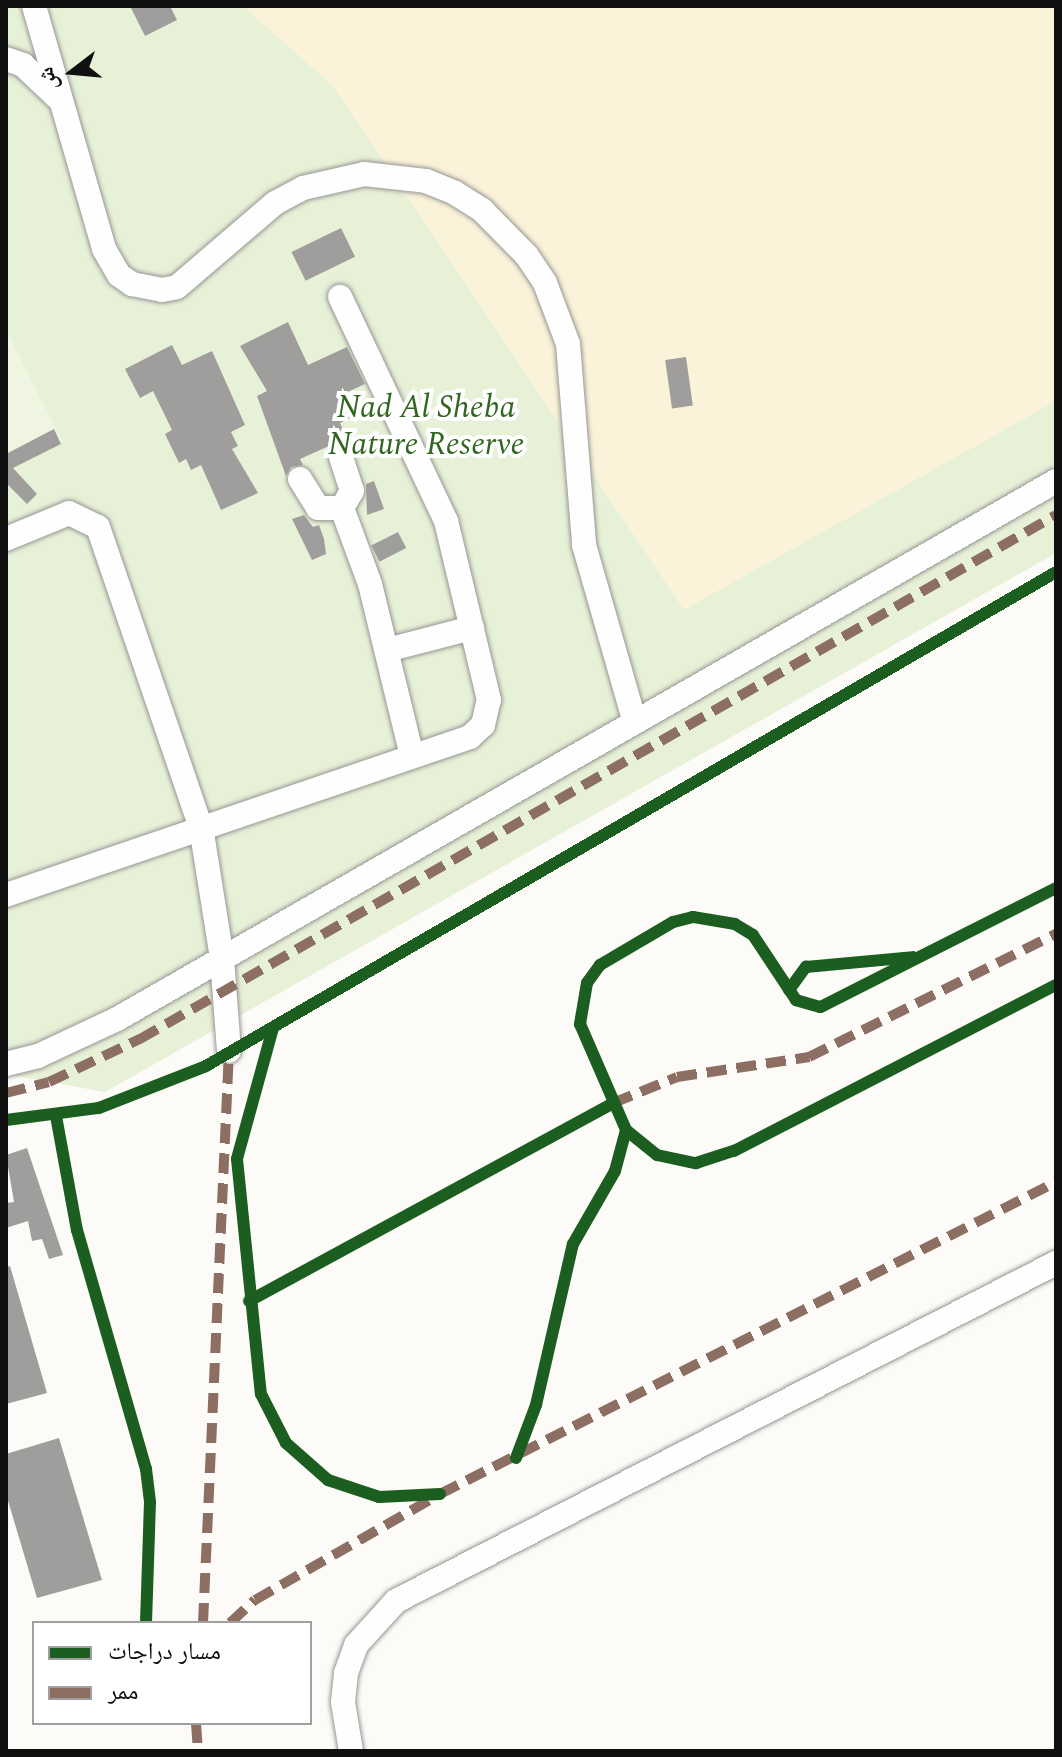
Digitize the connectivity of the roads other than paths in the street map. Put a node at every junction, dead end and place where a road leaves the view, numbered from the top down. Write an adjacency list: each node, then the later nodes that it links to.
1 (34, 6): 3 (lane)
2 (6, 59): 3 (lane)
3 (63, 104): 12 (lane)
4 (340, 297): 10 (lane)
5 (341, 458): 8 (lane)
6 (300, 479): 8 (lane)
7 (1056, 481): 13 (lane)
8 (342, 508): 11 (lane)
9 (6, 539): 16 (lane)
10 (472, 628): 11 (lane); 15 (lane)
11 (387, 650): 15 (lane)
12 (627, 678): 13 (lane); 14 (lane)
13 (658, 705): 14 (lane)
14 (634, 719): 18 (lane)
15 (412, 756): 16 (lane)
16 (201, 827): 17 (lane); 18 (lane)
17 (6, 895)
18 (222, 958): 19 (lane); 20 (lane)
19 (229, 1051)
20 (6, 1064)
21 (1056, 1263): 22 (lane)
22 (351, 1751)

